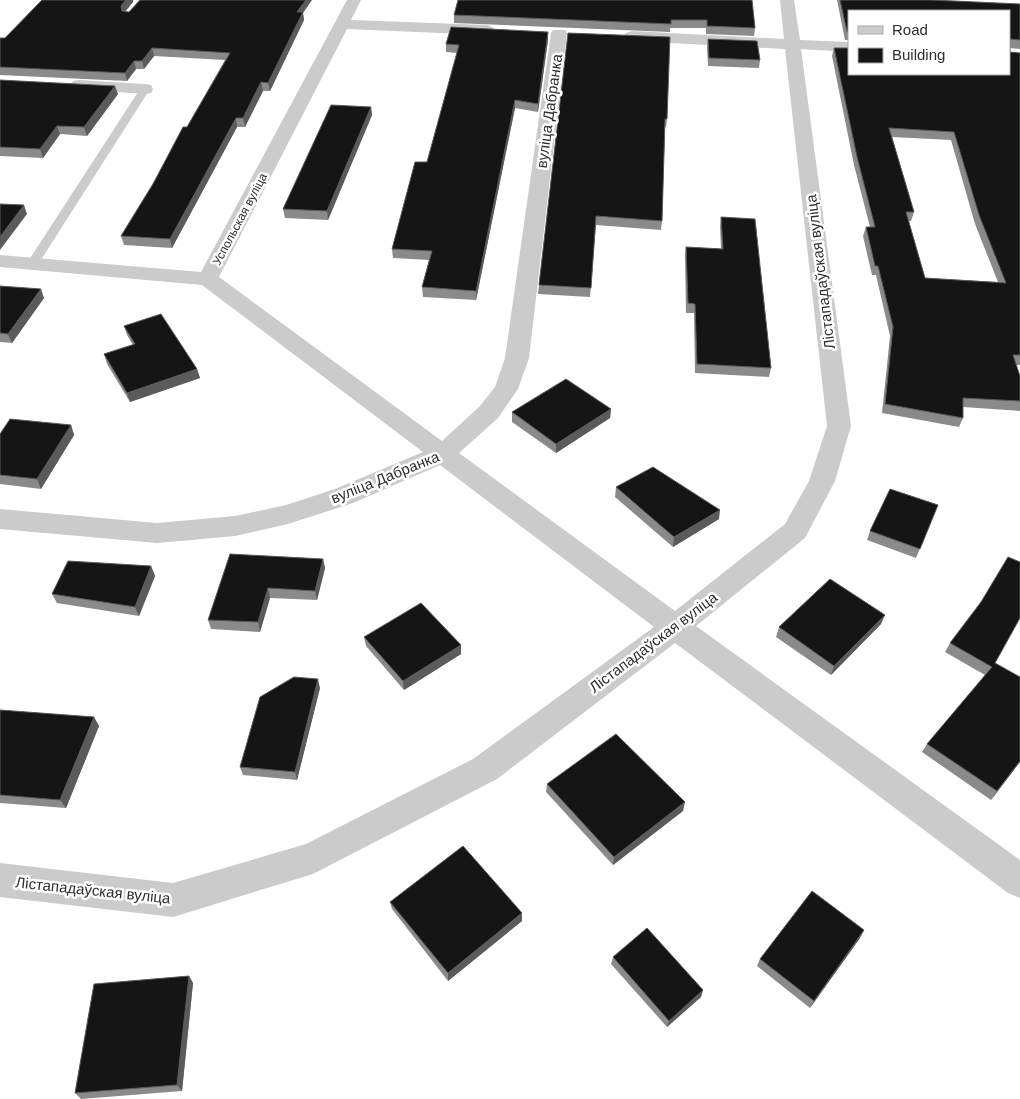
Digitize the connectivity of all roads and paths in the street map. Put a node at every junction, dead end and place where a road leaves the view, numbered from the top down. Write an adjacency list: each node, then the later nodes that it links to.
1 (354, 0): 3 (street, Успольская вуліца)
2 (787, 0): 7 (street, Лістападаўская вуліца)
3 (341, 24): 4 (street); 13 (street, Успольская вуліца)
4 (500, 31)
5 (559, 33): 14 (street, вуліца Дабранка)
6 (618, 36): 7 (street)
7 (793, 44): 8 (street); 16 (street, Лістападаўская вуліца)
8 (848, 46)
9 (68, 85): 10 (street)
10 (145, 89): 12 (lane)
11 (0, 261): 12 (street, Успольская вуліца)
12 (33, 263): 13 (street, Успольская вуліца)
13 (208, 279): 14 (street)
14 (443, 454): 15 (street, вуліца Дабранка); 16 (street)
15 (0, 519)
16 (675, 627): 17 (street, Лістападаўская вуліца); 18 (street)
17 (0, 880)
18 (1020, 881)

